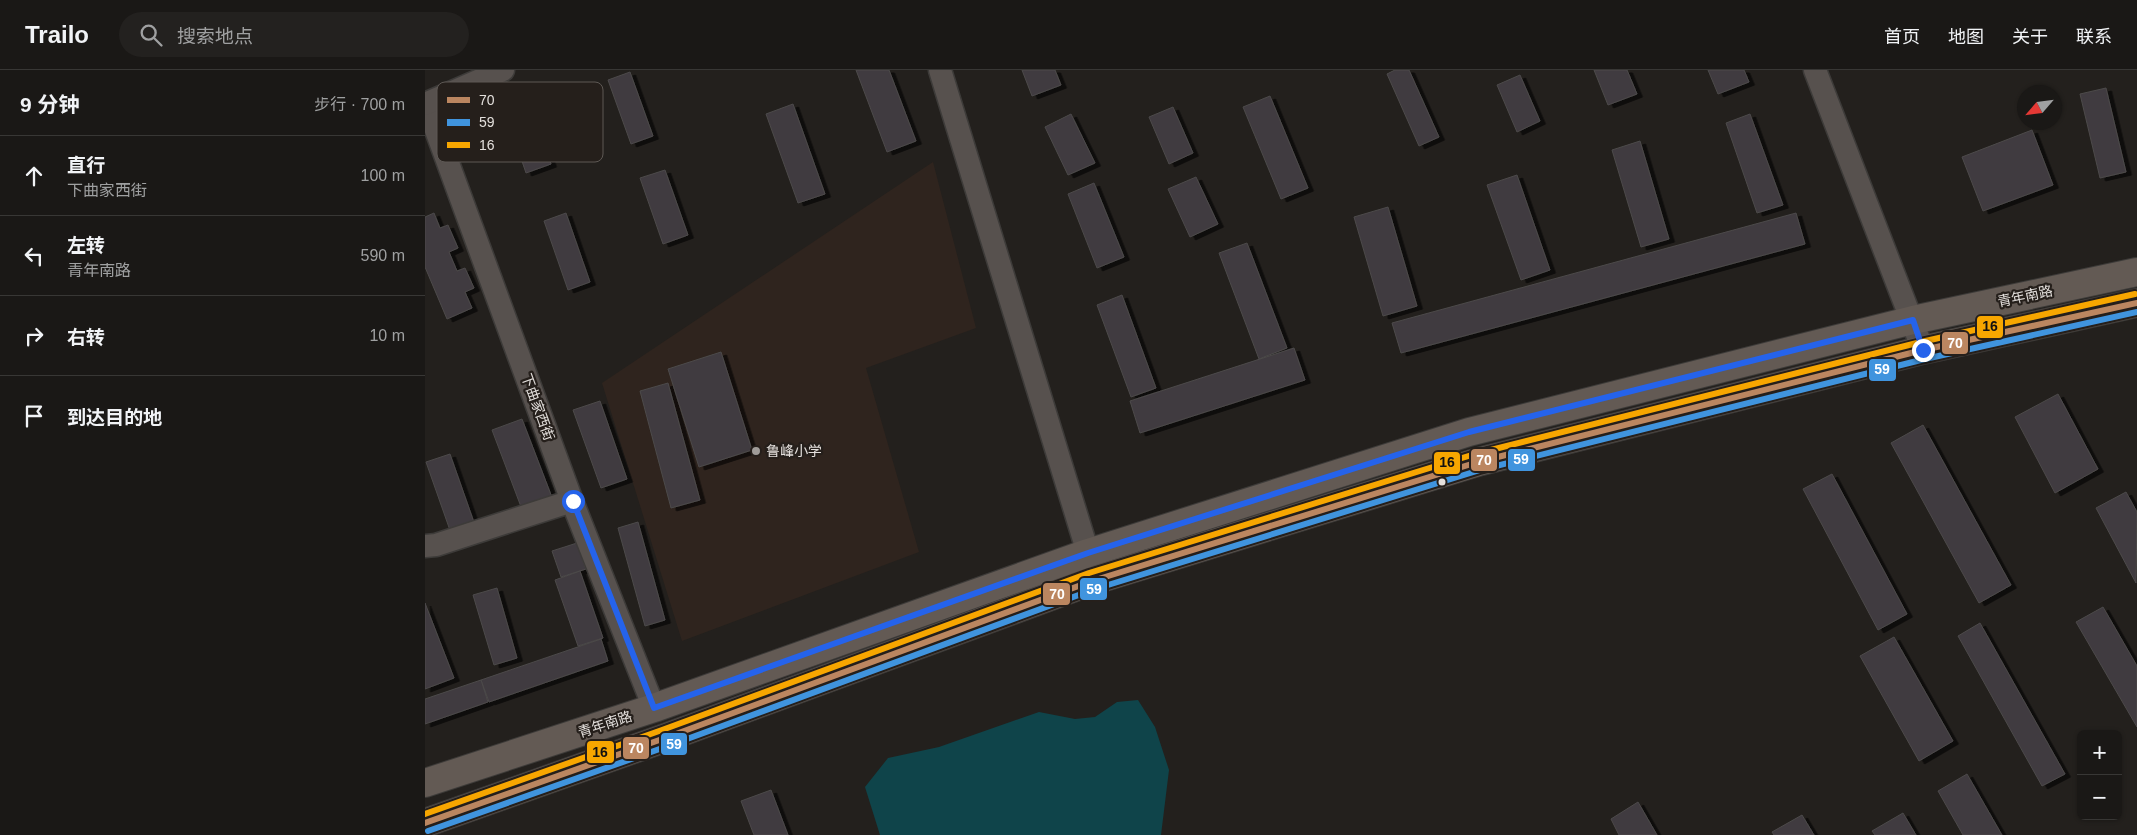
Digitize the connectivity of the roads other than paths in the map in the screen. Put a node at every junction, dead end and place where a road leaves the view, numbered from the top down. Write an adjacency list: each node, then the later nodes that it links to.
1 (503, 70): 4 (street)
2 (940, 70): 15 (street)
3 (1815, 70): 11 (street)
4 (475, 82)
5 (437, 99): 6 (street)
6 (425, 104): 7 (street, 下曲家西街)
7 (437, 136)
8 (447, 162): 13 (street, 下曲家西街)
9 (2137, 272): 11 (main road, 青年南路)
10 (2137, 303): 12 (main road)
11 (1913, 320): 12 (street); 15 (main road, 青年南路)
12 (1923, 350): 18 (main road)
13 (573, 501): 14 (street); 16 (street, 下曲家西街)
14 (425, 546)
15 (1088, 553): 16 (main road, 青年南路)
16 (654, 708): 17 (main road, 青年南路)
17 (425, 783)
18 (425, 822)

